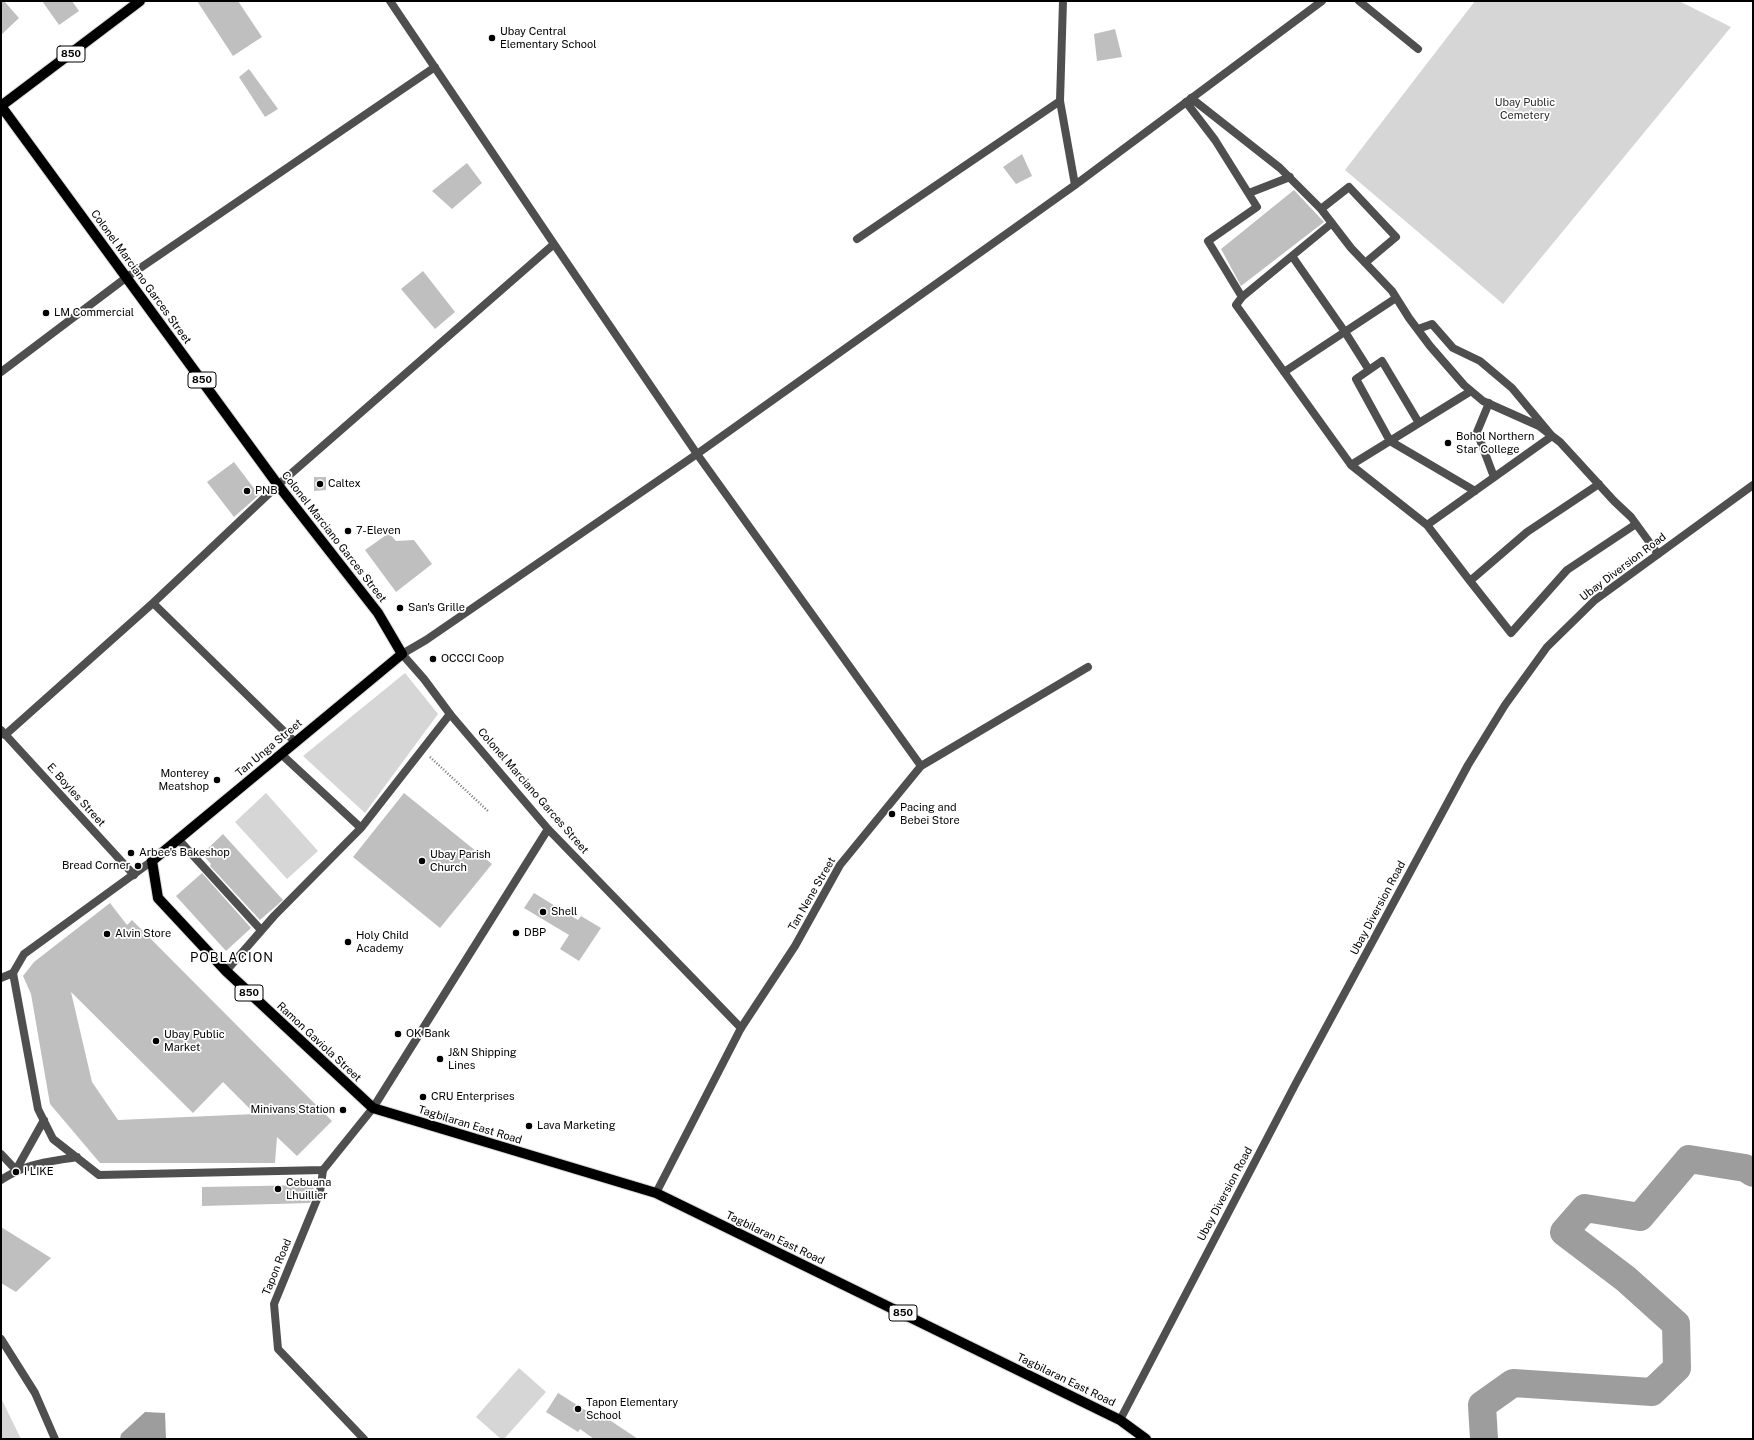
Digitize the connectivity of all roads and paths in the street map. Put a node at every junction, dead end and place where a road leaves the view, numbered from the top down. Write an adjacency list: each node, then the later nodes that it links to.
1 (140, 1): 10 (main road, 850)
2 (390, 1): 7 (street)
3 (1063, 1): 9 (street)
4 (1322, 1): 8 (street)
5 (1359, 1): 6 (street)
6 (1418, 49)
7 (435, 67): 17 (street); 20 (street)
8 (1188, 100): 11 (street); 12 (street); 13 (street)
9 (1060, 102): 12 (street); 16 (street)
10 (1, 106): 20 (main road, Colonel Marciano Garces Street / 850)
11 (1290, 177): 13 (street); 14 (street)
12 (1075, 185): 33 (street)
13 (1248, 193): 21 (street)
14 (1321, 209): 15 (street); 19 (street)
15 (1332, 223): 18 (street); 19 (street)
16 (857, 239)
17 (554, 244): 33 (street); 37 (street)
18 (1292, 256): 21 (street); 24 (street)
19 (1365, 263): 22 (street)
20 (127, 277): 26 (street); 37 (main road, Colonel Marciano Garces Street / 850)
21 (1242, 297): 27 (street)
22 (1396, 298): 23 (street); 24 (street)
23 (1418, 329): 28 (street); 31 (street)
24 (1345, 332): 25 (street); 27 (street)
25 (1369, 370): 30 (street); 32 (street)
26 (1, 372)
27 (1284, 372): 34 (street)
28 (1471, 391): 29 (street); 30 (street)
29 (1489, 403): 31 (street); 35 (street)
30 (1419, 424): 32 (street)
31 (1552, 436): 35 (street); 36 (street)
32 (1390, 441): 34 (street); 39 (street)
33 (697, 454): 45 (street); 52 (street)
34 (1351, 466): 40 (street)
35 (1494, 477): 39 (street)
36 (1599, 484): 41 (street); 43 (street)
37 (278, 485): 44 (street); 45 (main road, Colonel Marciano Garces Street / 850)
38 (1753, 485): 42 (street, Ubay Diversion Road)
39 (1475, 491): 40 (street)
40 (1427, 524): 43 (street)
41 (1636, 524): 42 (street); 43 (street)
42 (1658, 554): 73 (street, Ubay Diversion Road)
43 (1470, 581)
44 (153, 603): 48 (street); 49 (street)
45 (402, 654): 47 (street, Colonel Marciano Garces Street); 49 (main road, Tan Unga Street)
46 (1088, 667): 52 (street, Tan Nene Street)
47 (450, 714): 50 (street); 55 (street, Colonel Marciano Garces Street)
48 (3, 732): 58 (street, E. Boyles Street)
49 (295, 742): 51 (main road, Tan Unga Street)
50 (421, 749): 53 (path); 54 (street)
51 (281, 754): 54 (street); 56 (main road, Tan Unga Street)
52 (922, 766): 63 (street, Tan Nene Street)
53 (489, 812)
54 (361, 828): 59 (street)
55 (548, 829): 63 (street, Colonel Marciano Garces Street); 64 (street)
56 (178, 839): 57 (main road, Tan Unga Street); 59 (street)
57 (152, 861): 58 (street); 60 (main road, Ramon Gaviola Street / 850)
58 (134, 875): 61 (street)
59 (261, 930): 60 (street)
60 (226, 971): 64 (main road, Ramon Gaviola Street / 850)
61 (13, 973): 62 (street); 65 (street)
62 (1, 978)
63 (741, 1028): 71 (street, Tan Nene Street)
64 (373, 1108): 69 (street); 71 (main road, Tagbilaran East Road / 850)
65 (44, 1120): 67 (street); 68 (street)
66 (1, 1154): 68 (street)
67 (77, 1157): 68 (street); 69 (street)
68 (16, 1170): 70 (street)
69 (323, 1170): 75 (street, Tapon Road)
70 (1, 1180)
71 (656, 1193): 73 (main road, Tagbilaran East Road / 850)
72 (1, 1340): 74 (street)
73 (1120, 1420): 76 (main road, Tagbilaran East Road / 850)
74 (55, 1439)
75 (364, 1439)
76 (1146, 1439)

